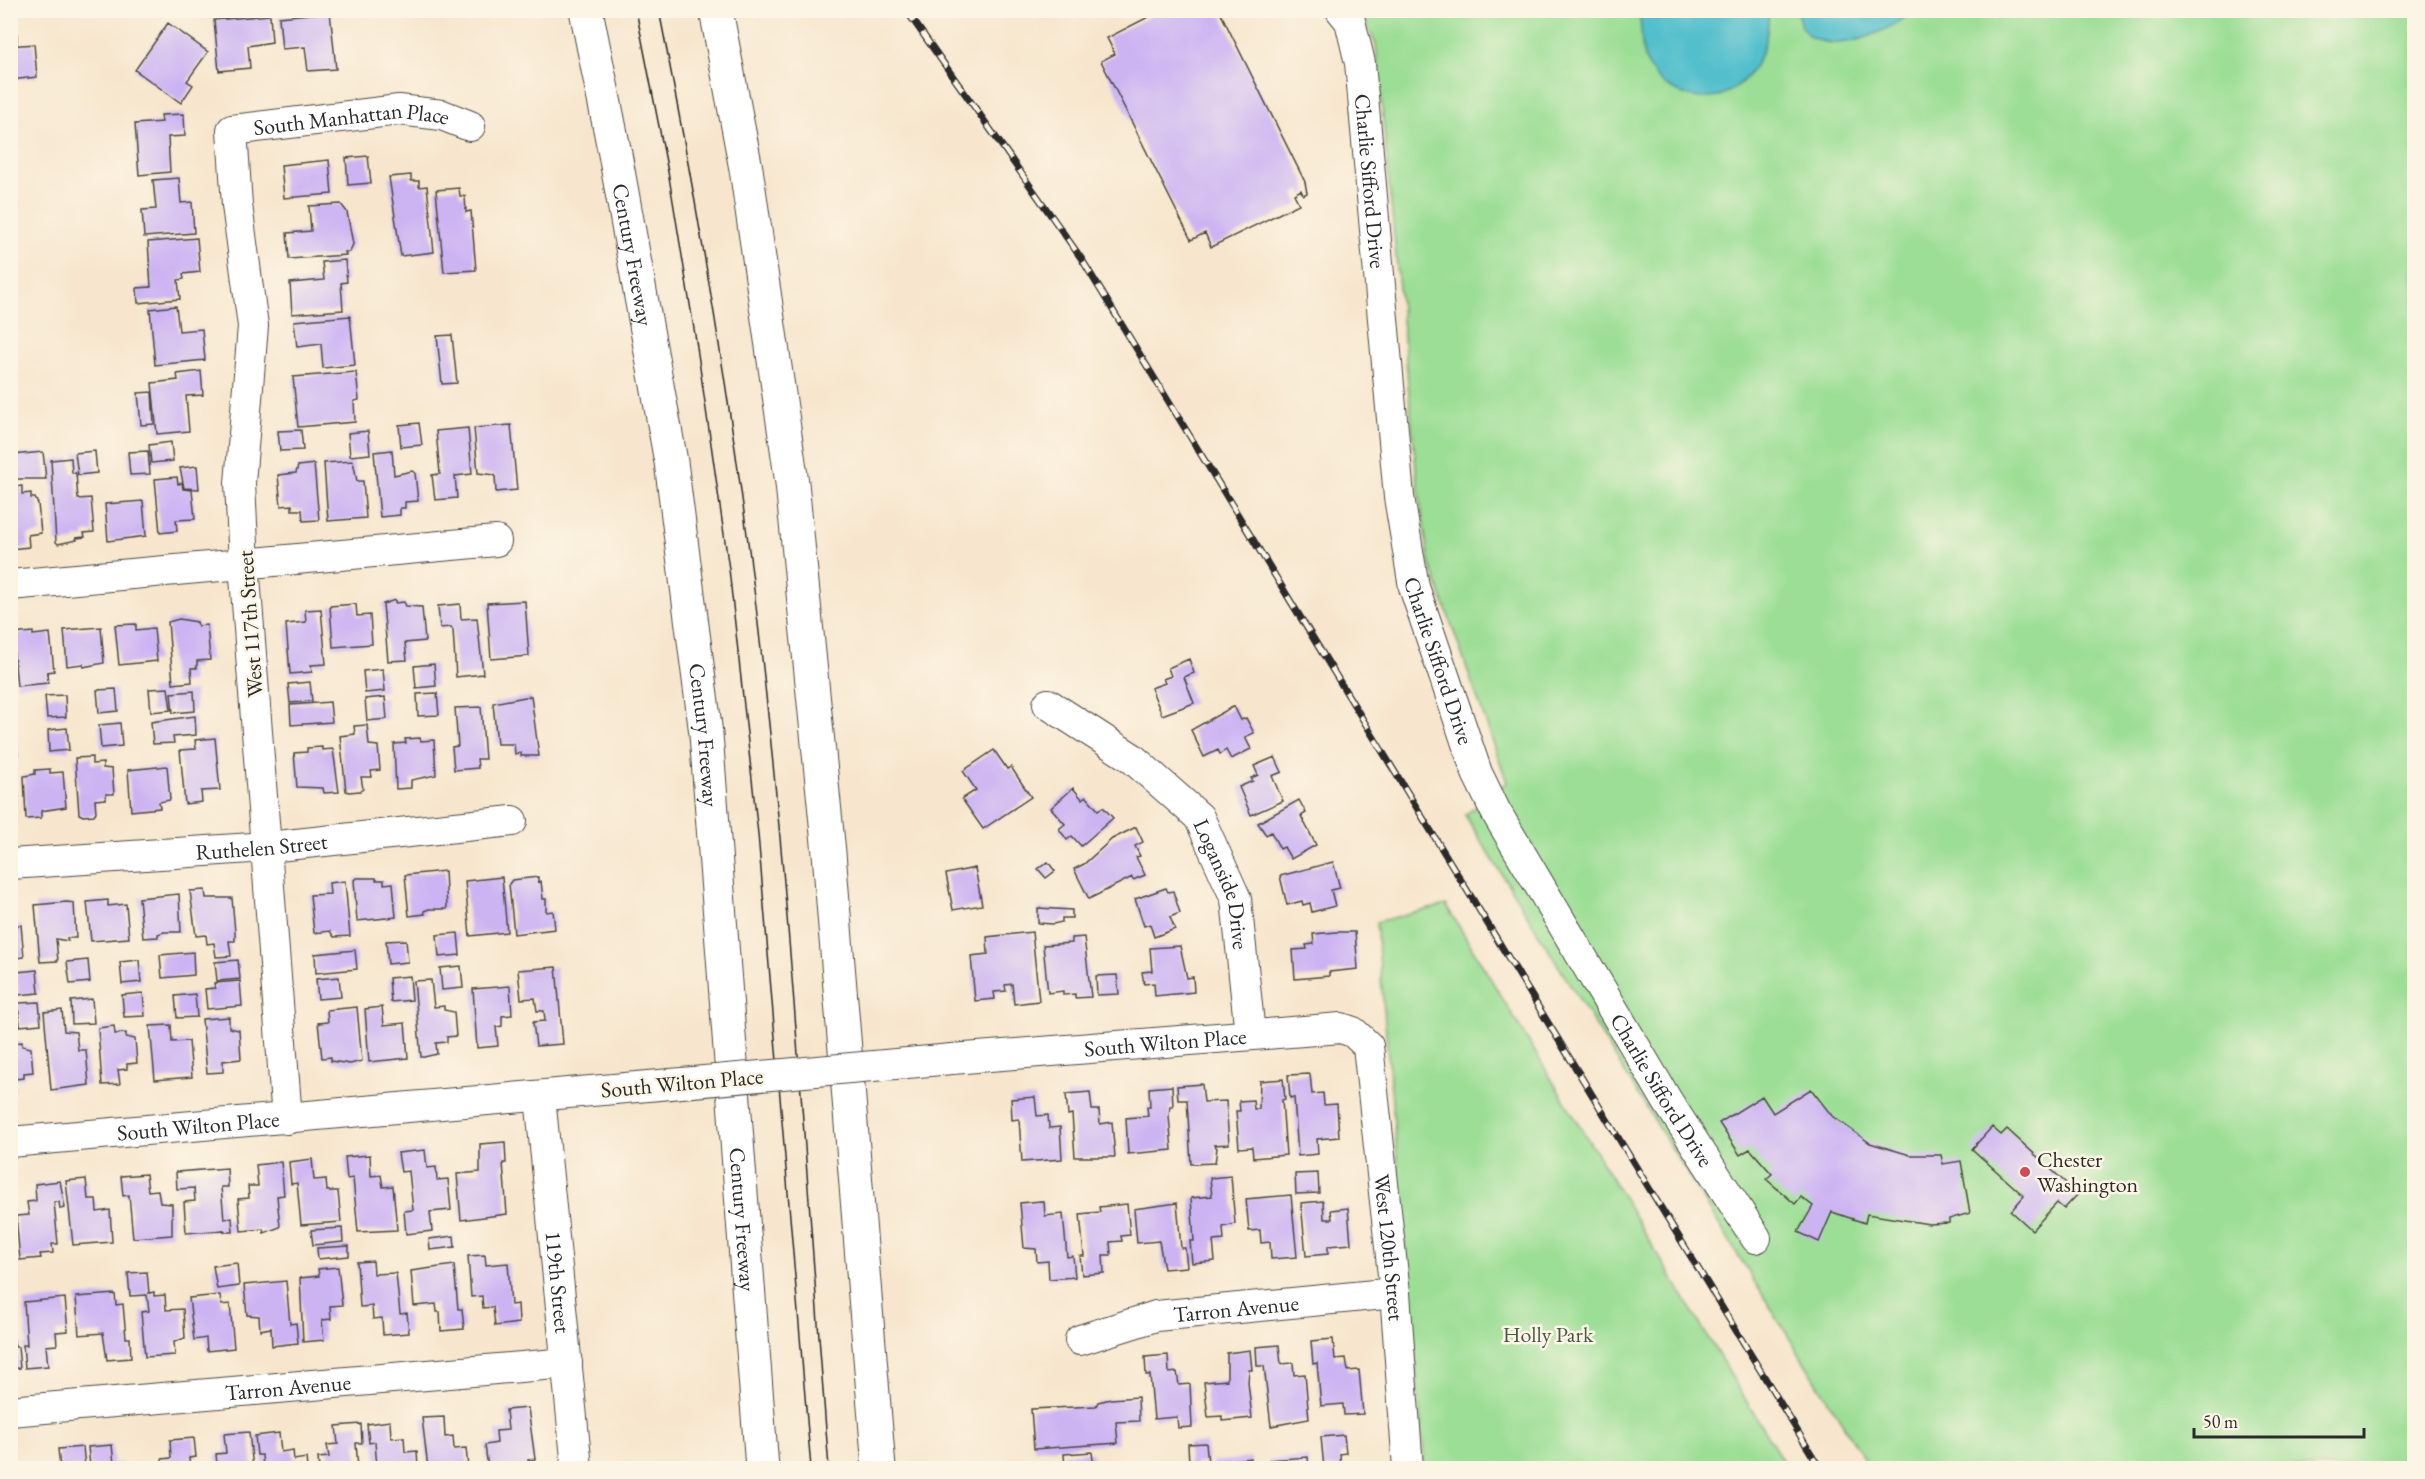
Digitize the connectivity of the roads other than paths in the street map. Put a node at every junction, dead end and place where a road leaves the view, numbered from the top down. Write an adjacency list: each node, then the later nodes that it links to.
1 (586, 10): 24 (highway, Century Freeway)
2 (716, 10): 25 (highway)
3 (1341, 10): 18 (street, Charlie Sifford Drive)
4 (470, 126): 5 (street, South Manhattan Place)
5 (232, 129): 7 (street, West 117th Street)
6 (496, 541): 7 (street)
7 (244, 564): 8 (street); 11 (street, West 117th Street)
8 (10, 585)
9 (1048, 704): 14 (street, Loganside Drive)
10 (512, 821): 11 (street, Ruthelen Street)
11 (268, 847): 12 (street, Ruthelen Street); 16 (street, West 117th Street)
12 (10, 864)
13 (1353, 1032): 14 (street, South Wilton Place); 19 (street, West 120th Street)
14 (1250, 1034): 15 (street, South Wilton Place, bridge)
15 (540, 1097): 16 (street, South Wilton Place); 21 (street, 119th Street)
16 (287, 1119): 17 (street, South Wilton Place)
17 (10, 1142)
18 (1756, 1238)
19 (1395, 1293): 20 (street, Tarron Avenue); 26 (street, West 120th Street)
20 (1080, 1340)
21 (567, 1363): 22 (street, Tarron Avenue); 23 (street, 119th Street)
22 (10, 1411)
23 (577, 1468)
24 (762, 1468)
25 (879, 1468)
26 (1408, 1468)

